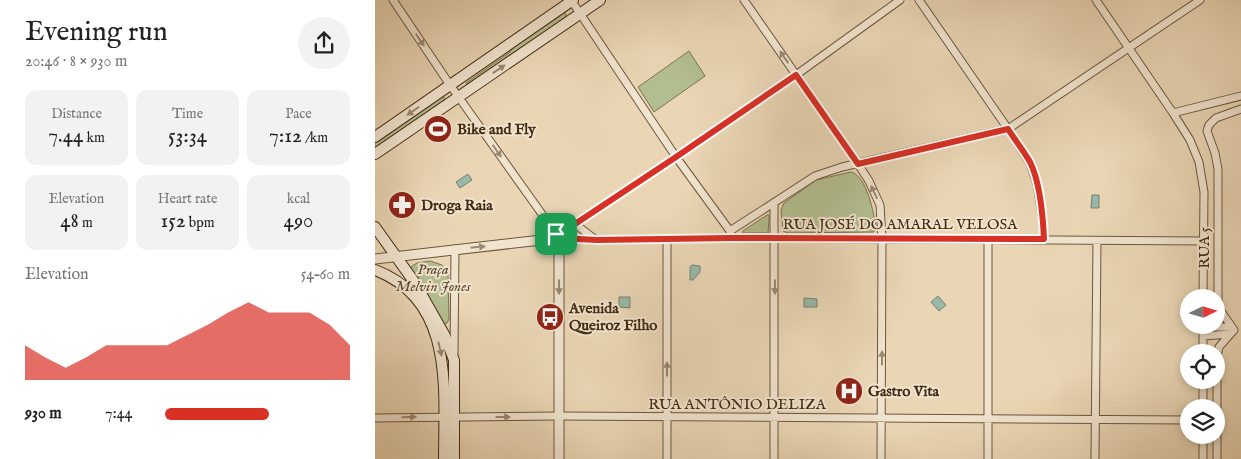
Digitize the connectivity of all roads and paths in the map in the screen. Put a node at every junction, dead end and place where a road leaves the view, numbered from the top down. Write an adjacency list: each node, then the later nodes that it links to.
1 (393, 0): 12 (street, one-way to 12)
2 (572, 0): 9 (street); 12 (main road)
3 (600, 0): 9 (main road)
4 (744, 0): 11 (street, one-way to 4)
5 (900, 0): 11 (street)
6 (919, 0): 17 (street)
7 (1096, 0): 10 (street)
8 (1200, 0): 10 (street)
9 (580, 14): 14 (main road, one-way to 9); 20 (street)
10 (1129, 48): 16 (street); 17 (street)
11 (796, 75): 20 (street); 21 (street)
12 (450, 85): 14 (street); 18 (main road, one-way to 18)
13 (1241, 96): 16 (street)
14 (459, 97): 19 (main road); 26 (street, one-way to 26)
15 (1241, 110): 40 (street, RUA 5)
16 (1173, 112): 34 (street)
17 (1008, 129): 21 (street); 29 (street)
18 (375, 137)
19 (375, 154)
20 (676, 157): 23 (street); 25 (street)
21 (858, 164): 22 (street); 28 (street, one-way to 21)
22 (775, 203): 25 (street); 27 (street)
23 (575, 224): 26 (street); 30 (street)
24 (375, 227): 36 (main road)
25 (730, 234): 27 (street, RUA JOSÉ DO AMARAL VELOSA); 31 (street, RUA JOSÉ DO AMARAL VELOSA)
26 (558, 236): 30 (street, RUA JOSÉ DO AMARAL VELOSA); 35 (street, RUA JOSÉ DO AMARAL VELOSA, one-way to 26); 42 (street, one-way to 42)
27 (775, 238): 28 (street, RUA JOSÉ DO AMARAL VELOSA); 46 (street, one-way to 46)
28 (883, 239): 32 (street, RUA JOSÉ DO AMARAL VELOSA); 47 (street, one-way to 28)
29 (1044, 239): 32 (street, RUA JOSÉ DO AMARAL VELOSA); 33 (street, RUA JOSÉ DO AMARAL VELOSA)
30 (597, 240): 31 (street, RUA JOSÉ DO AMARAL VELOSA)
31 (667, 240): 45 (street, one-way to 31)
32 (988, 240): 48 (street)
33 (1097, 241): 34 (street, RUA JOSÉ DO AMARAL VELOSA); 49 (street)
34 (1203, 241): 39 (street)
35 (455, 249): 36 (street, RUA JOSÉ DO AMARAL VELOSA); 41 (street)
36 (395, 256): 37 (street, RUA JOSÉ DO AMARAL VELOSA); 41 (main road)
37 (375, 259)
38 (378, 271): 43 (main road, one-way to 43)
39 (1203, 289)
40 (1235, 330): 61 (street)
41 (454, 360): 43 (main road)
42 (559, 416): 43 (street, RUA ANTÔNIO DELIZA, one-way to 42); 45 (street, RUA ANTÔNIO DELIZA); 54 (street)
43 (449, 417): 44 (street, RUA ANTÔNIO DELIZA, one-way to 43); 52 (main road); 53 (main road)
44 (375, 418)
45 (667, 418): 46 (street, RUA ANTÔNIO DELIZA); 55 (street)
46 (775, 418): 47 (street, RUA ANTÔNIO DELIZA); 56 (street)
47 (881, 418): 48 (street, RUA ANTÔNIO DELIZA); 57 (street)
48 (987, 418): 49 (street, RUA ANTÔNIO DELIZA); 58 (street)
49 (1095, 419): 50 (street, RUA ANTÔNIO DELIZA); 59 (street)
50 (1180, 420)
51 (1203, 444): 60 (street)
52 (444, 459)
53 (454, 459)
54 (559, 459)
55 (667, 459)
56 (775, 459)
57 (881, 459)
58 (987, 459)
59 (1095, 459)
60 (1203, 459)
61 (1217, 459)

